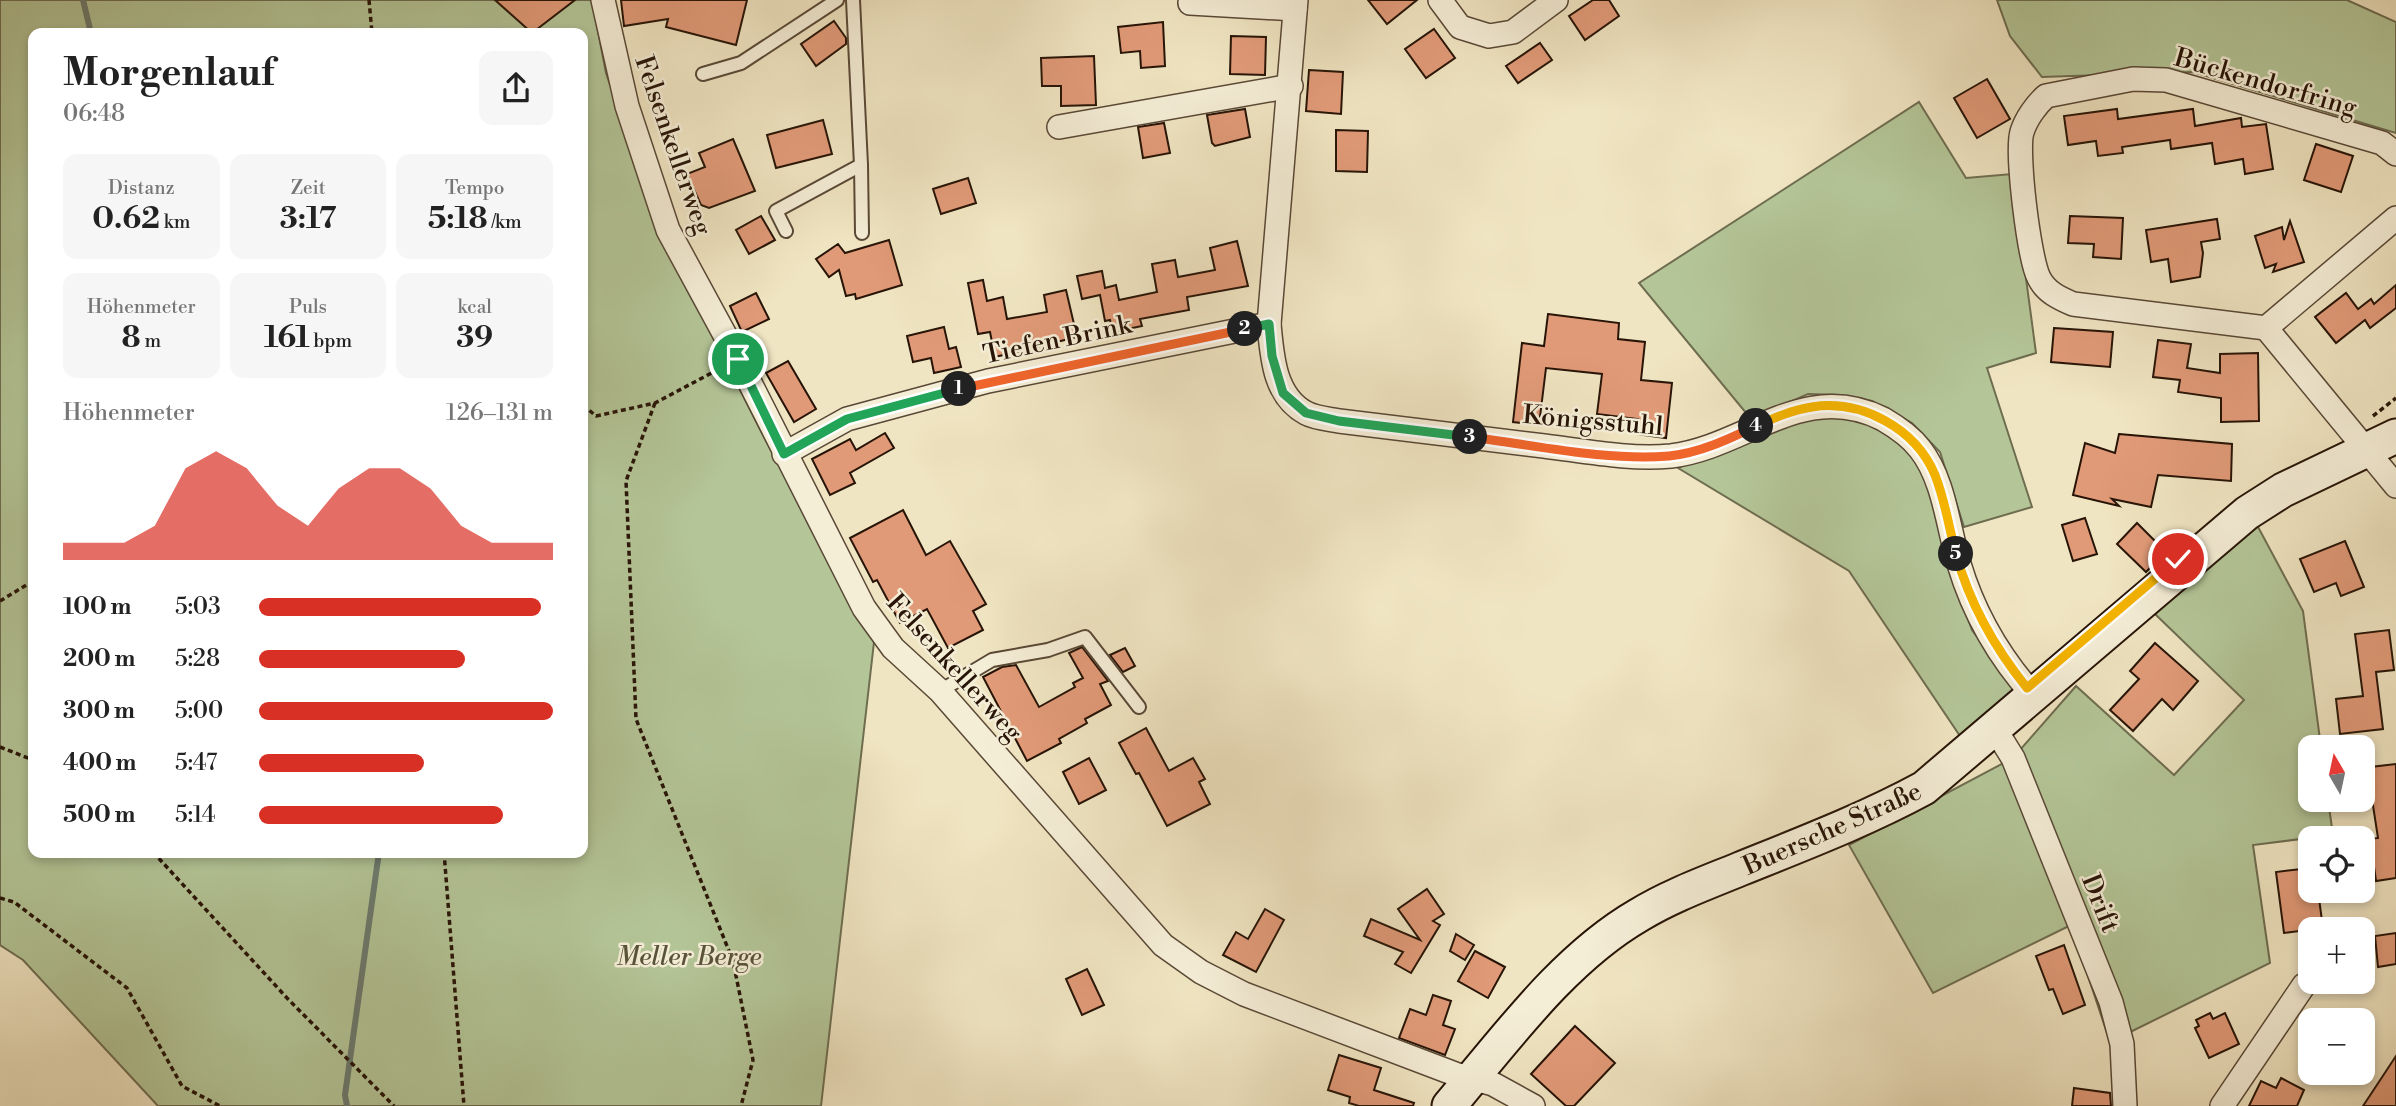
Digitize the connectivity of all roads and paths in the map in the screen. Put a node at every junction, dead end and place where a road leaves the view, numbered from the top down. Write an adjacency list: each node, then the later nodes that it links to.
1 (369, 0): 9 (path)
2 (603, 0): 20 (street, Felsenkellerweg)
3 (837, 0): 10 (lane)
4 (853, 0): 14 (lane)
5 (1440, 0): 6 (street)
6 (1556, 0)
7 (1190, 3): 8 (street, Königsstuhl)
8 (1296, 5): 11 (street, Königsstuhl)
9 (372, 28)
10 (703, 74)
11 (1291, 86): 12 (street); 18 (street, Königsstuhl)
12 (1059, 127)
13 (2396, 154): 19 (street, Bückendorfring)
14 (861, 165): 16 (lane); 17 (lane)
15 (2396, 218): 19 (street)
16 (786, 231)
17 (862, 233)
18 (1269, 324): 25 (street, Tiefen Brink); 30 (street, Königsstuhl)
19 (2266, 328): 24 (street)
20 (738, 359): 21 (path); 25 (street, Felsenkellerweg)
21 (655, 402): 22 (path); 43 (path)
22 (588, 409)
23 (2396, 436): 24 (main road, Buersche Straße)
24 (2366, 450): 26 (street); 30 (main road, Buersche Straße)
25 (784, 454): 29 (street, Felsenkellerweg)
26 (2396, 486)
27 (28, 584): 28 (path)
28 (0, 601)
29 (940, 691): 31 (lane); 39 (street, Felsenkellerweg)
30 (2034, 696): 32 (main road, Buersche Straße)
31 (1139, 708)
32 (1996, 729): 39 (main road, Buersche Straße); 46 (street, Drift)
33 (0, 747): 34 (path)
34 (28, 758)
35 (159, 858): 41 (path)
36 (444, 858): 42 (path)
37 (0, 898): 40 (path)
38 (2298, 994): 47 (street)
39 (1474, 1077): 44 (main road, Buersche Straße); 45 (street, Felsenkellerweg)
40 (220, 1106)
41 (394, 1106)
42 (464, 1106)
43 (741, 1106)
44 (1449, 1106)
45 (1533, 1106)
46 (2125, 1106)
47 (2222, 1106)

